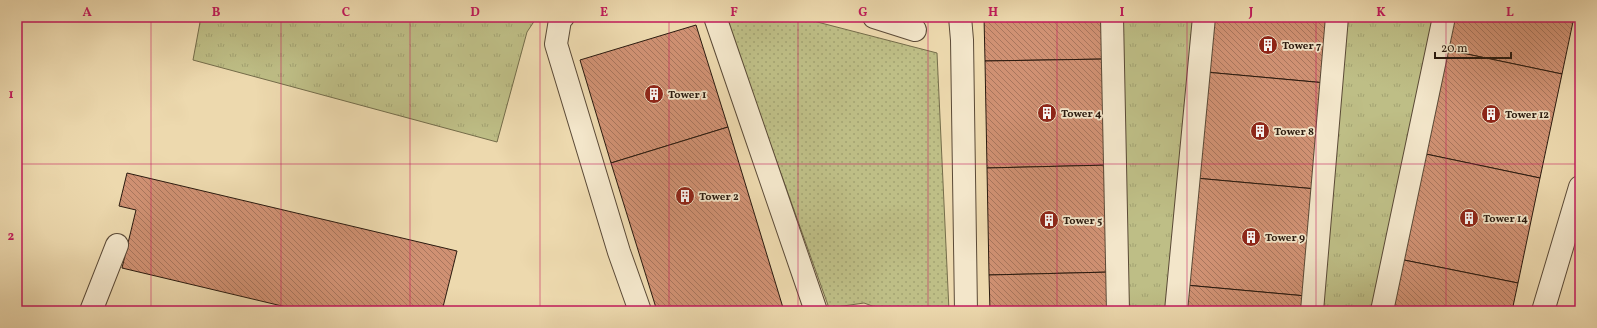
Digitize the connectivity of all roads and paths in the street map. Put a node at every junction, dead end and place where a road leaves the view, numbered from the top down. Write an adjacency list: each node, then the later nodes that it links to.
1 (563, 17): 13 (street)
2 (715, 17): 14 (street)
3 (874, 17): 9 (street)
4 (960, 17): 15 (street)
5 (1112, 17): 16 (street)
6 (1204, 17): 17 (street)
7 (1337, 17): 18 (street)
8 (1444, 17): 19 (street)
9 (915, 30)
10 (1580, 187): 20 (street)
11 (117, 245): 12 (street)
12 (91, 311)
13 (640, 311)
14 (816, 311)
15 (966, 311)
16 (1118, 311)
17 (1176, 311)
18 (1312, 311)
19 (1382, 311)
20 (1544, 311)

